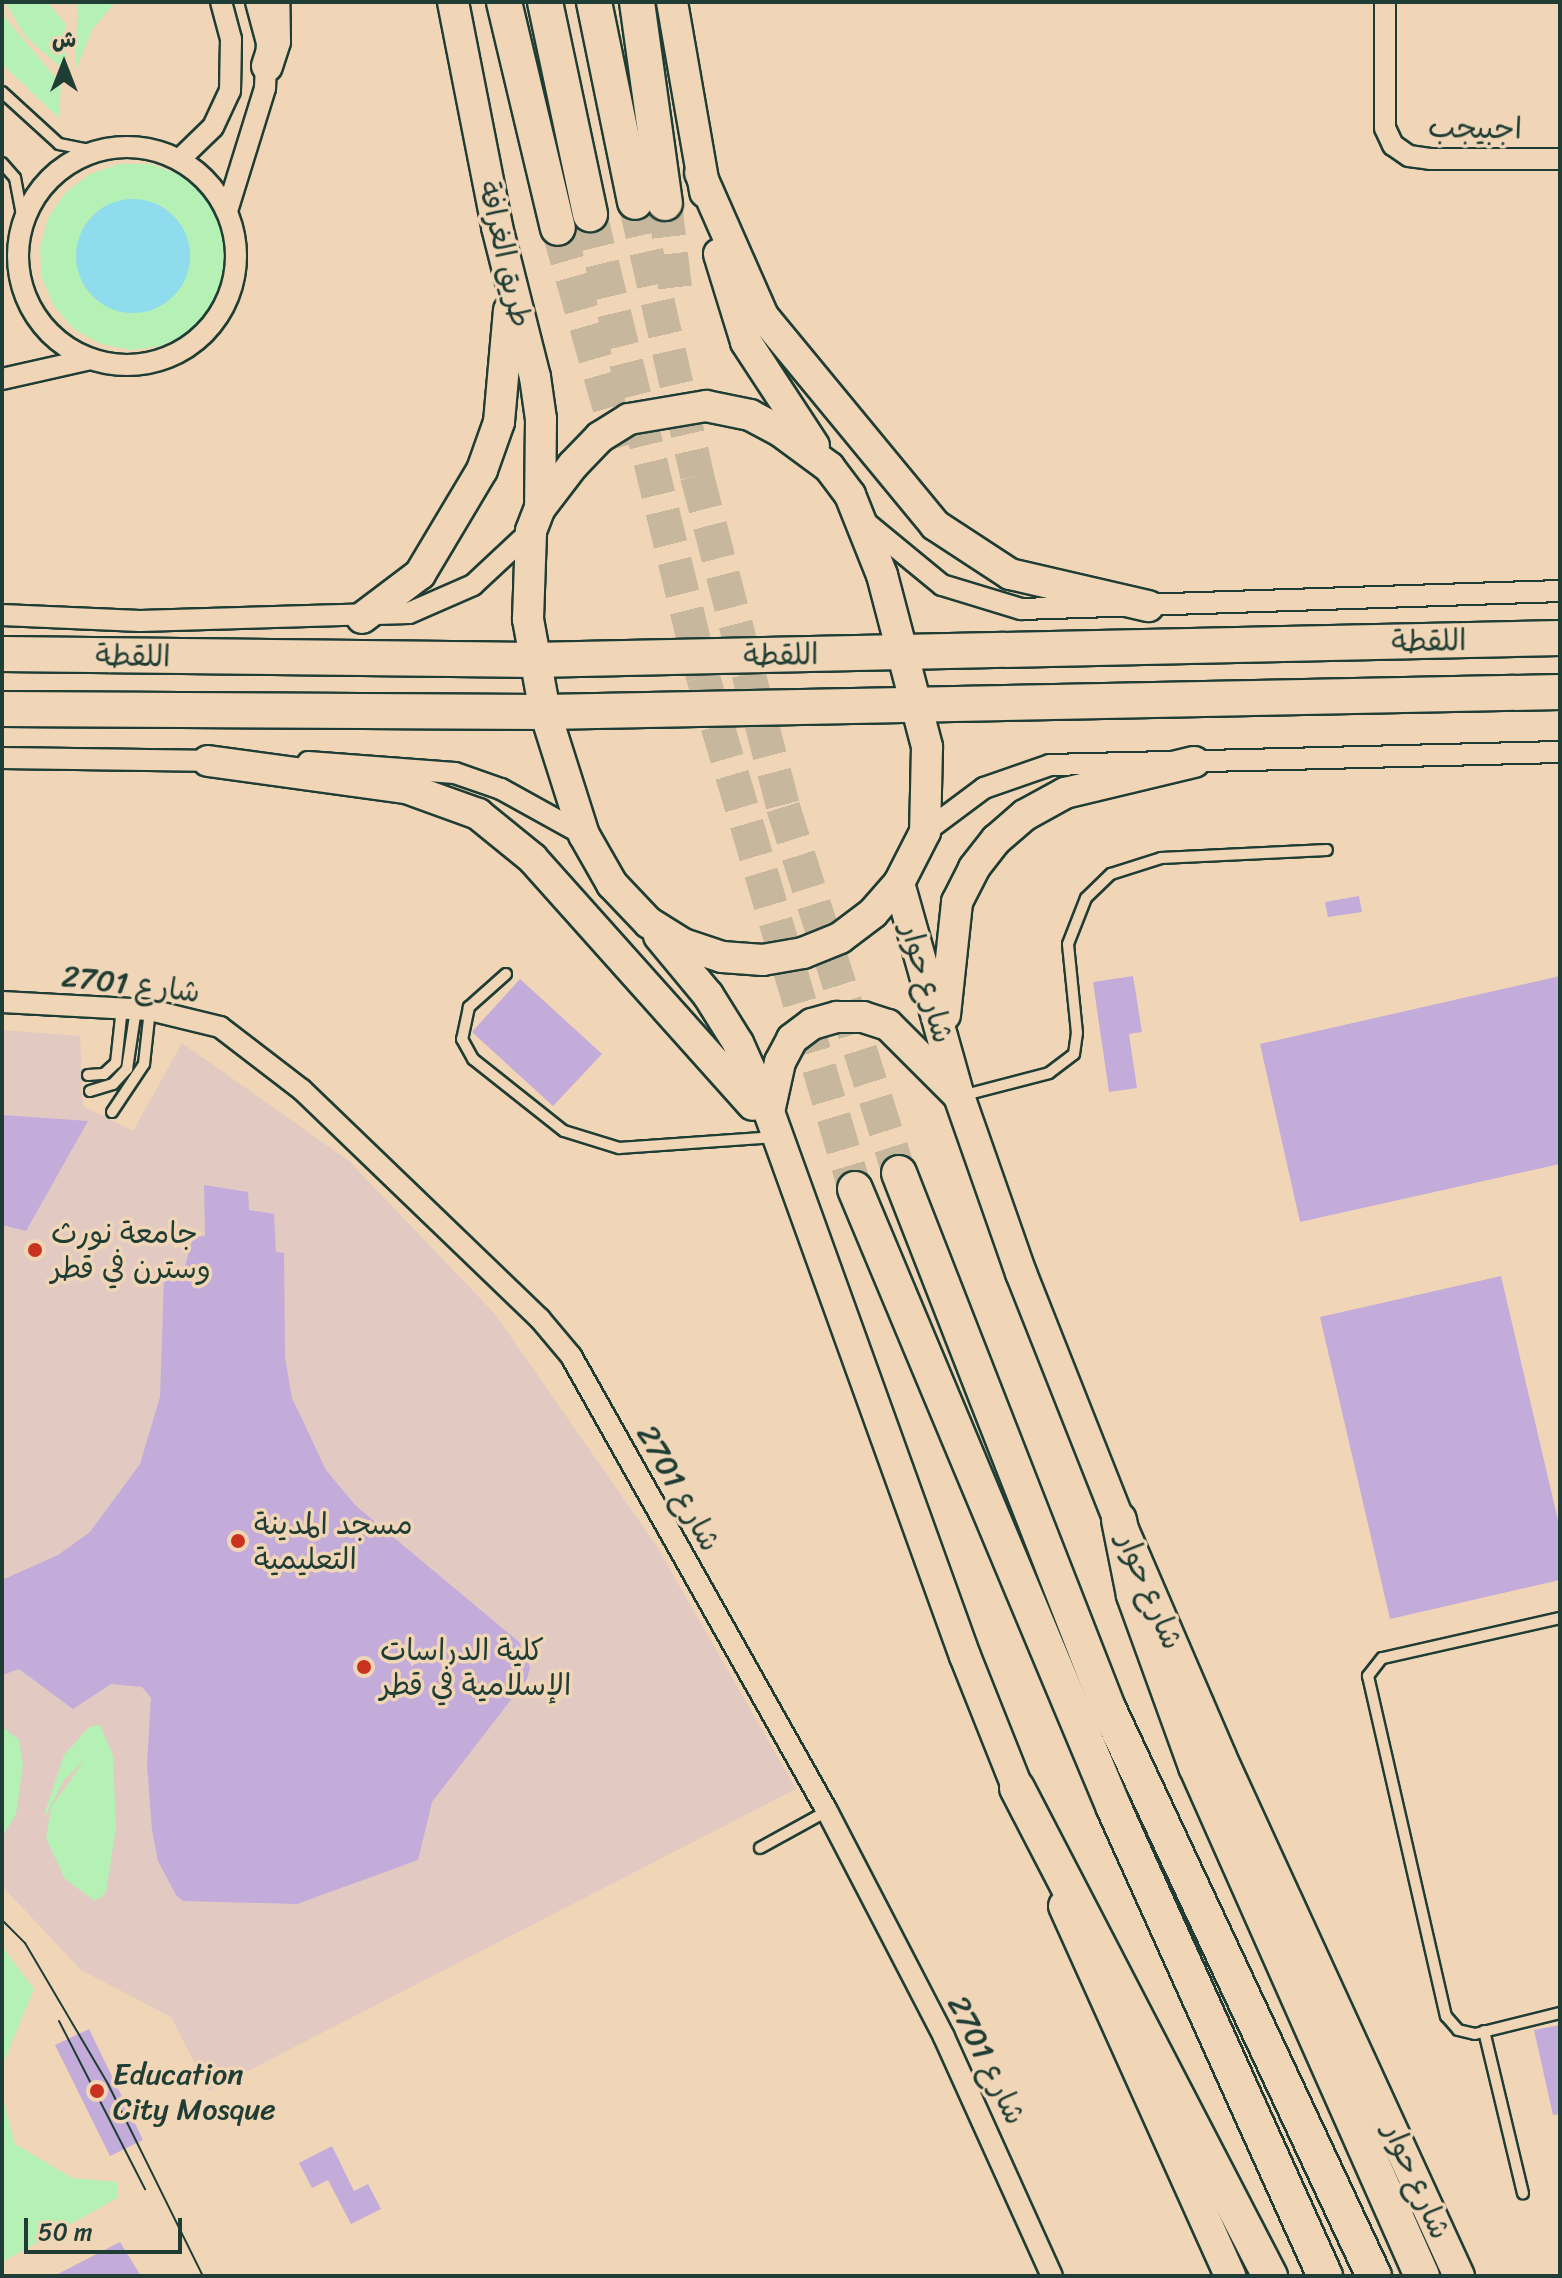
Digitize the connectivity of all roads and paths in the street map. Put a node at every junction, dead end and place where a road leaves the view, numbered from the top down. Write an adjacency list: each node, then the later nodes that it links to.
1 (221, 2): 15 (street)
2 (256, 2): 11 (street)
3 (274, 2): 11 (main road)
4 (453, 2): 24 (main road, طريق الغرافة)
5 (504, 2): 21 (main road)
6 (545, 2): 19 (main road)
7 (594, 2): 8 (main road)
8 (637, 2)
9 (672, 2): 17 (main road)
10 (1385, 2): 14 (street, اجبيجب)
11 (267, 66): 18 (street)
12 (2, 92): 13 (lane)
13 (95, 151): 15 (street); 20 (street)
14 (1560, 159)
15 (179, 160): 18 (street)
16 (2, 163): 20 (lane)
17 (700, 173): 27 (main road); 31 (main road)
18 (227, 211): 25 (street)
19 (590, 214)
20 (23, 220): 22 (street)
21 (558, 228)
22 (17, 267): 23 (street); 25 (street)
23 (2, 283)
24 (511, 284): 28 (main road, طريق الغرافة); 33 (main road)
25 (91, 359): 26 (street)
26 (2, 379)
27 (829, 467): 28 (main road); 29 (main road)
28 (536, 519): 33 (street, اللقطة); 37 (main road, طريق الغرافة)
29 (864, 521): 31 (street, اللقطة); 35 (main road)
30 (1560, 591): 31 (street, اللقطة)
31 (1148, 606)
32 (2, 615): 33 (street, اللقطة)
33 (362, 618)
34 (1560, 638): 35 (main road, اللقطة)
35 (904, 653): 37 (main road, اللقطة); 39 (main road)
36 (2, 654): 37 (main road, اللقطة)
37 (533, 660): 41 (main road, طريق الغرافة)
38 (1560, 692): 39 (main road, اللقطة)
39 (919, 706): 41 (main road, اللقطة); 46 (main road)
40 (2, 709): 41 (main road, اللقطة)
41 (545, 712): 47 (main road, طريق الغرافة)
42 (1560, 752): 45 (street)
43 (2, 758): 44 (street)
44 (208, 761): 47 (street); 59 (main road)
45 (1194, 762): 46 (street); 54 (main road)
46 (925, 832): 49 (main road)
47 (584, 835): 50 (main road, طريق الغرافة)
48 (1327, 850): 57 (lane)
49 (899, 883): 50 (main road); 54 (main road, شارع حوار)
50 (649, 923): 59 (main road)
51 (506, 974): 59 (lane)
52 (2, 1002): 53 (street, شارع 2701)
53 (136, 1009): 55 (lane); 56 (lane); 58 (lane); 65 (street, شارع 2701)
54 (946, 1045): 57 (main road, شارع حوار)
55 (88, 1075)
56 (90, 1091)
57 (959, 1096): 59 (main road); 62 (main road, شارع حوار)
58 (112, 1112)
59 (774, 1124): 64 (main road)
60 (899, 1173): 74 (main road)
61 (855, 1189): 73 (main road)
62 (1119, 1520): 75 (main road); 76 (main road, شارع حوار)
63 (1560, 1618): 68 (lane)
64 (1017, 1788): 71 (main road); 72 (main road)
65 (827, 1811): 66 (lane); 70 (street, شارع 2701)
66 (760, 1848)
67 (1560, 2013): 68 (lane)
68 (1484, 2031): 69 (lane)
69 (1523, 2193)
70 (1052, 2276)
71 (1230, 2276)
72 (1270, 2276)
73 (1325, 2276)
74 (1374, 2276)
75 (1422, 2276)
76 (1459, 2276)

